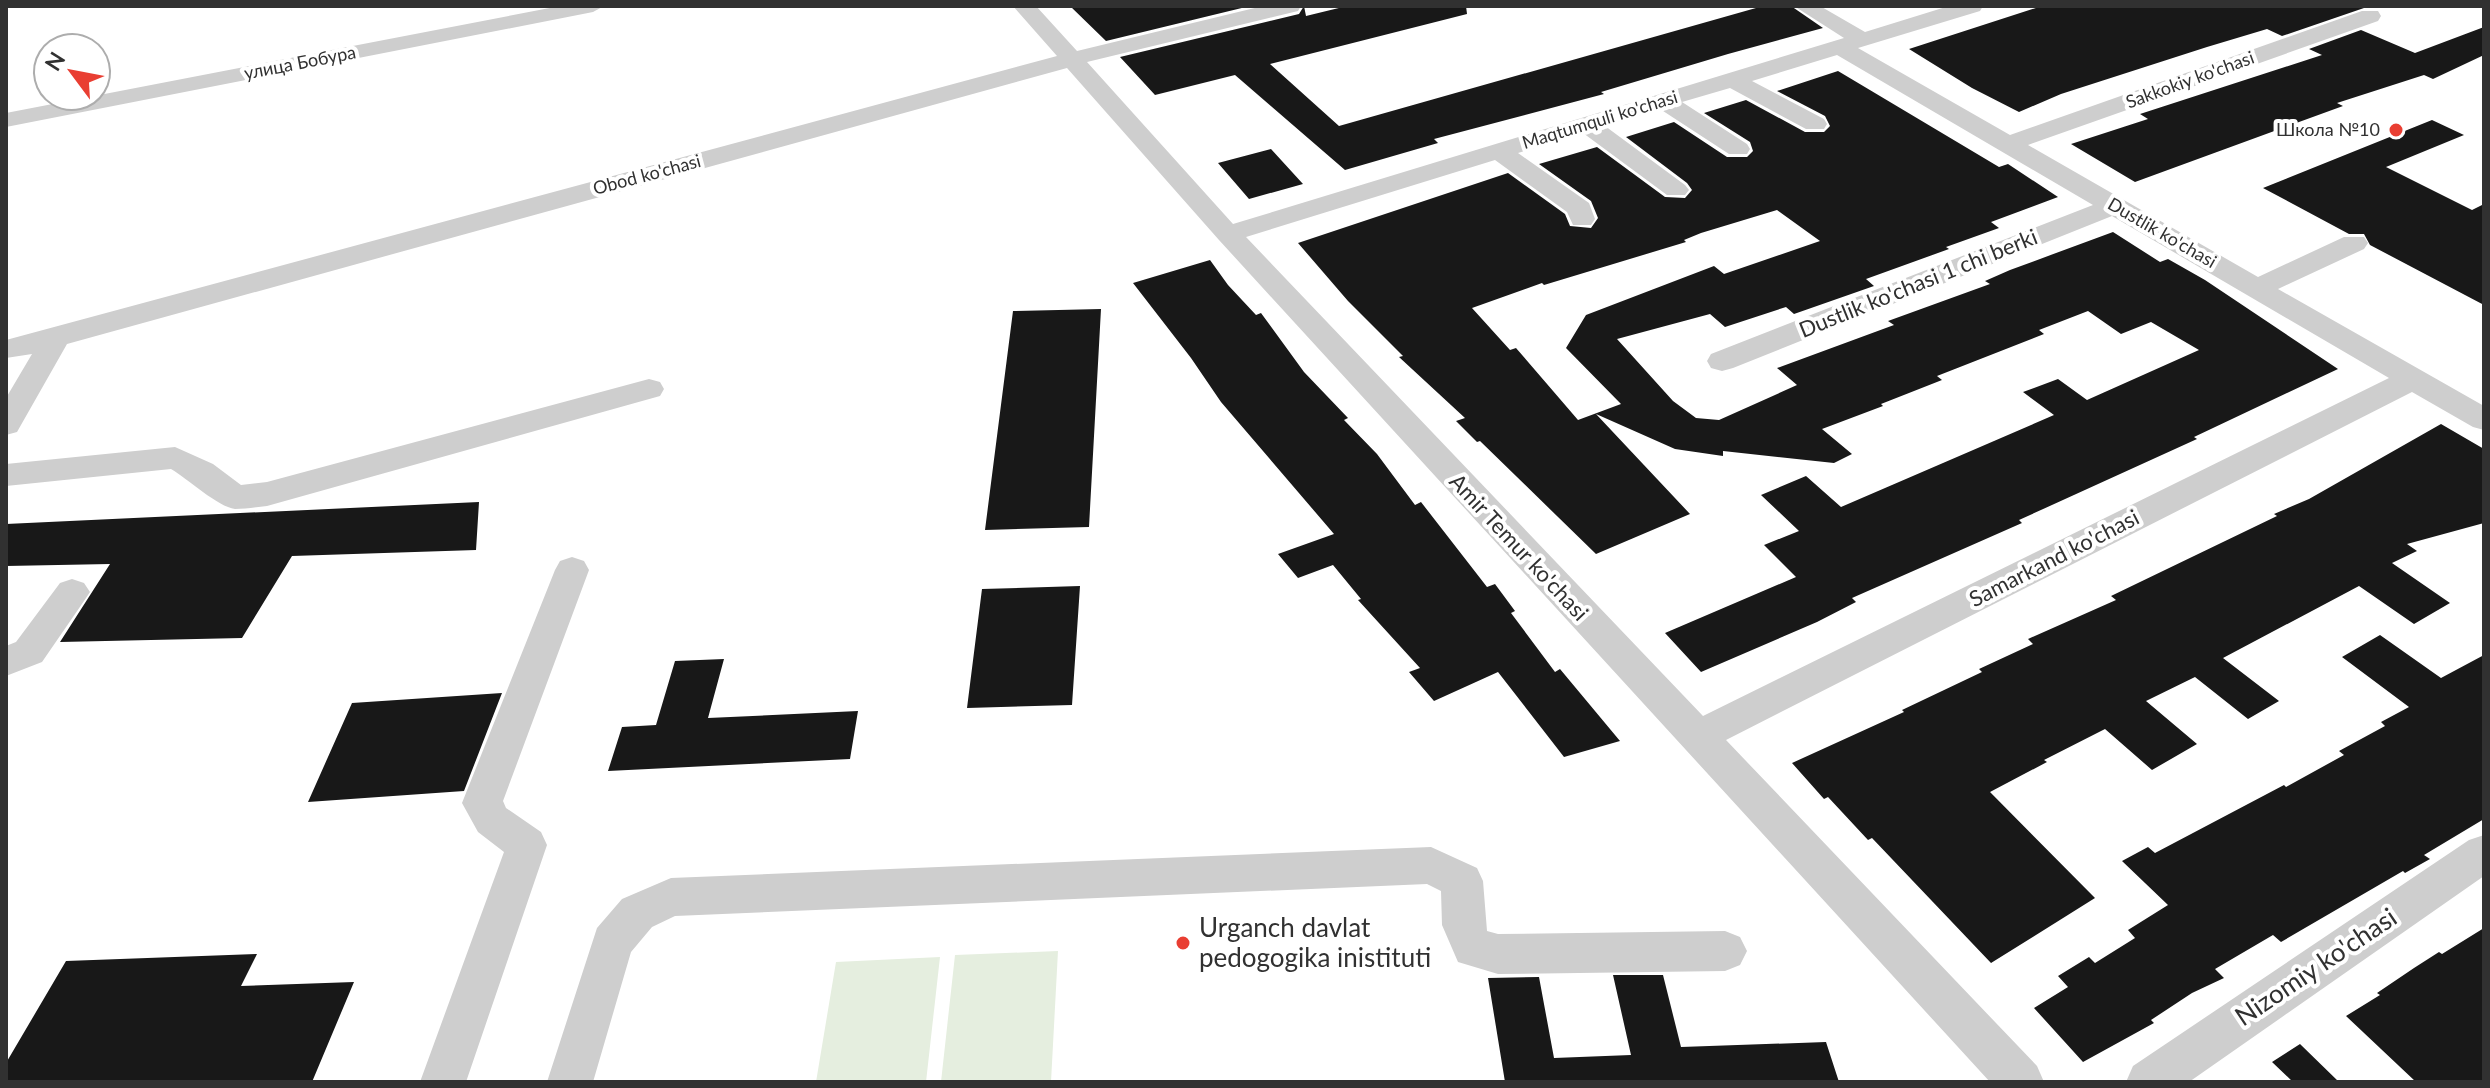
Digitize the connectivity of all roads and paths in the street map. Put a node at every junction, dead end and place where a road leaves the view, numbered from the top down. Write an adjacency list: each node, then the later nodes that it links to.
1 (593, 6): 11 (street, улица Бобура)
2 (1024, 6): 8 (street, Amir Temur ko'chasi)
3 (1290, 6): 8 (street, Obod ko'chasi)
4 (1805, 6): 7 (street, Dustlik ko'chasi)
5 (1972, 6): 7 (street, Maqtumquli ko'chasi)
6 (2370, 16): 14 (street, Sakkokiy ko'chasi)
7 (1852, 43): 9 (street, Maqtumquli ko'chasi); 14 (street, Dustlik ko'chasi)
8 (1073, 59): 20 (street, Amir Temur ko'chasi); 23 (street, Obod ko'chasi)
9 (1732, 79): 10 (street, Maqtumquli ko'chasi); 13 (street)
10 (1664, 101): 12 (street, Maqtumquli ko'chasi); 15 (street)
11 (6, 120)
12 (1587, 124): 16 (street, Maqtumquli ko'chasi); 17 (street)
13 (1815, 124)
14 (2009, 144): 18 (street, Dustlik ko'chasi)
15 (1738, 149)
16 (1499, 151): 19 (street); 20 (street, Maqtumquli ko'chasi)
17 (1676, 190)
18 (2115, 205): 22 (street, Dustlik ko'chasi); 25 (street, Dustlik ko'chasi 1 chi berki)
19 (1582, 219)
20 (1228, 234): 34 (street, Amir Temur ko'chasi)
21 (2354, 243): 22 (street)
22 (2257, 288): 26 (street, Dustlik ko'chasi)
23 (56, 337): 24 (street, Obod ko'chasi); 29 (street)
24 (6, 349)
25 (1722, 361)
26 (2413, 379): 28 (street, Dustlik ko'chasi); 34 (street, Samarkand ko'chasi)
27 (649, 389): 30 (street)
28 (2484, 420)
29 (6, 425)
30 (6, 475)
31 (572, 570): 37 (street)
32 (72, 592): 33 (street)
33 (6, 661)
34 (1696, 737): 39 (street, Amir Temur ko'chasi)
35 (2484, 853): 40 (street, Nizomiy ko'chasi)
36 (1725, 951): 38 (street)
37 (443, 1082)
38 (570, 1082)
39 (2021, 1082)
40 (2149, 1082)

